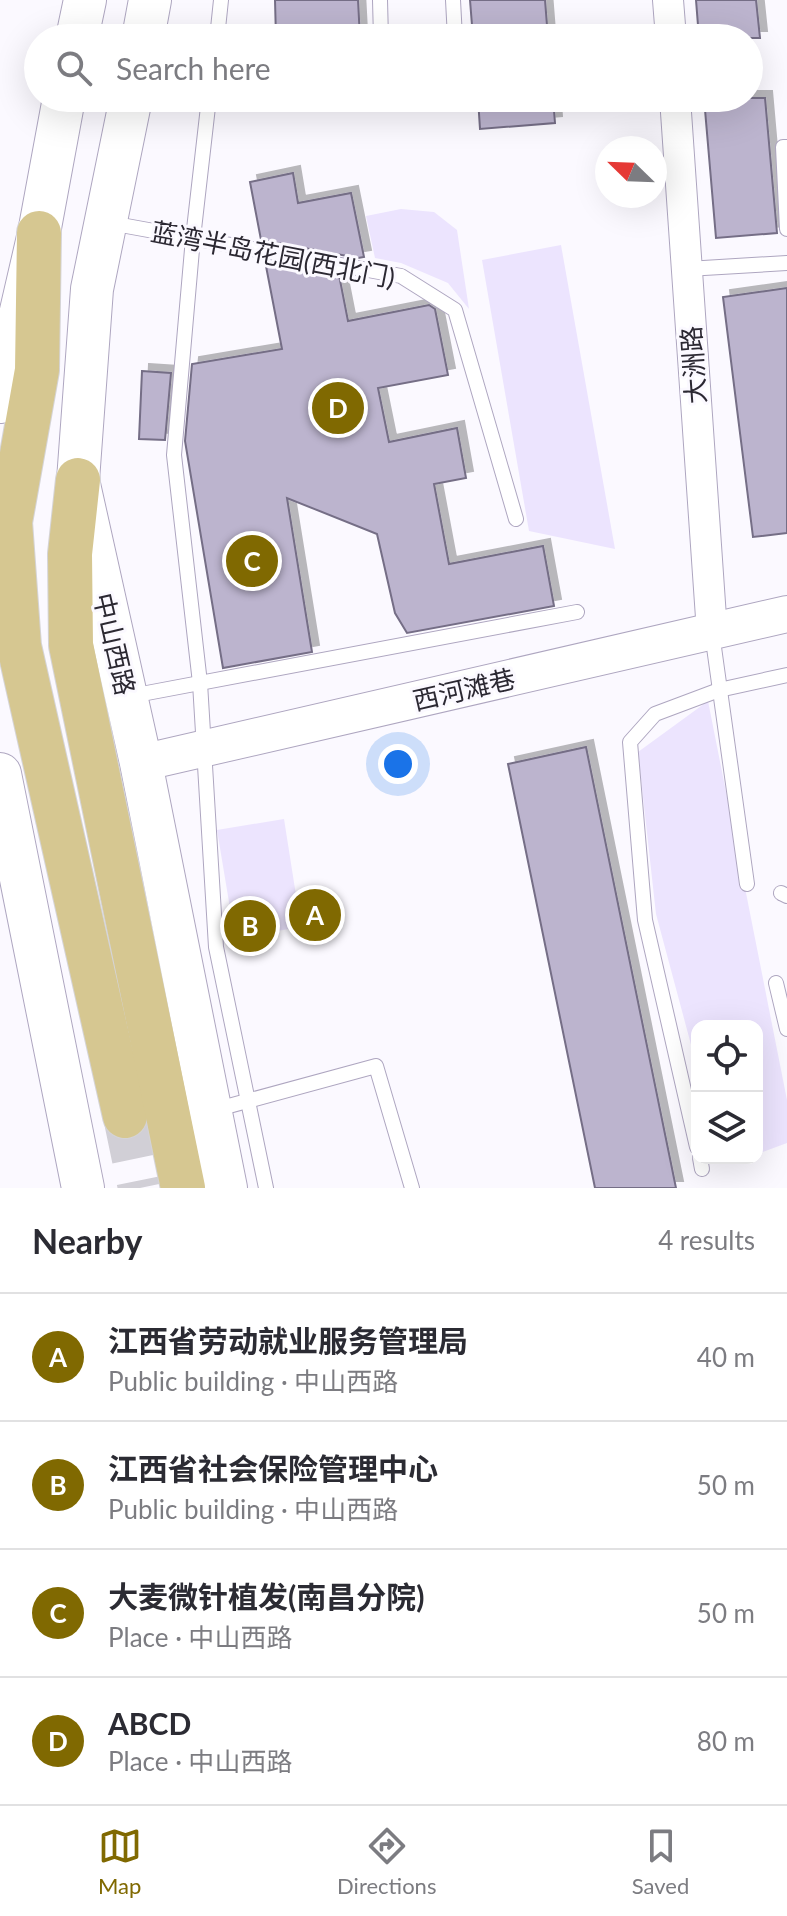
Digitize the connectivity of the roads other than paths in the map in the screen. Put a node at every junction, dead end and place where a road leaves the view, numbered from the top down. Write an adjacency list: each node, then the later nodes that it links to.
1 (85, 0): 7 (main road)
2 (150, 0): 8 (main road)
3 (221, 0): 9 (lane)
4 (380, 0): 10 (lane)
5 (453, 0): 11 (lane)
6 (668, 0): 12 (street)
7 (80, 24)
8 (146, 24)
9 (218, 24)
10 (381, 24)
11 (454, 24)
12 (670, 24)
13 (61, 112): 20 (main road)
14 (128, 112): 18 (main road, 中山西路)
15 (207, 112): 21 (lane)
16 (676, 112): 23 (street, 大洲路)
17 (787, 147): 19 (lane)
18 (106, 222): 21 (lane, 蓝湾半岛花园(西北门)); 25 (main road, 中山西路)
19 (787, 229)
20 (39, 233): 24 (main road); 41 (main road)
21 (193, 238): 26 (lane, 蓝湾半岛花园(西北门)); 31 (lane)
22 (787, 263): 23 (lane)
23 (687, 269): 29 (street, 大洲路)
24 (0, 402)
25 (78, 480): 33 (main road, 中山西路); 44 (main road)
26 (516, 519)
27 (577, 612): 31 (lane)
28 (787, 614): 29 (street, 西河滩巷)
29 (712, 632): 32 (lane); 34 (street, 西河滩巷)
30 (787, 675): 32 (lane)
31 (200, 683): 33 (lane); 34 (lane)
32 (719, 690): 37 (lane); 42 (lane)
33 (126, 697): 35 (main road, 中山西路)
34 (205, 748): 35 (street, 西河滩巷); 40 (lane)
35 (141, 763): 40 (main road, 中山西路)
36 (0, 774): 43 (main road)
37 (747, 884)
38 (776, 983): 39 (lane)
39 (787, 1029)
40 (229, 1106): 45 (main road, 中山西路); 46 (lane); 47 (lane)
41 (125, 1116)
42 (691, 1121)
43 (83, 1188)
44 (183, 1188)
45 (226, 1188)
46 (266, 1188)
47 (412, 1188)

